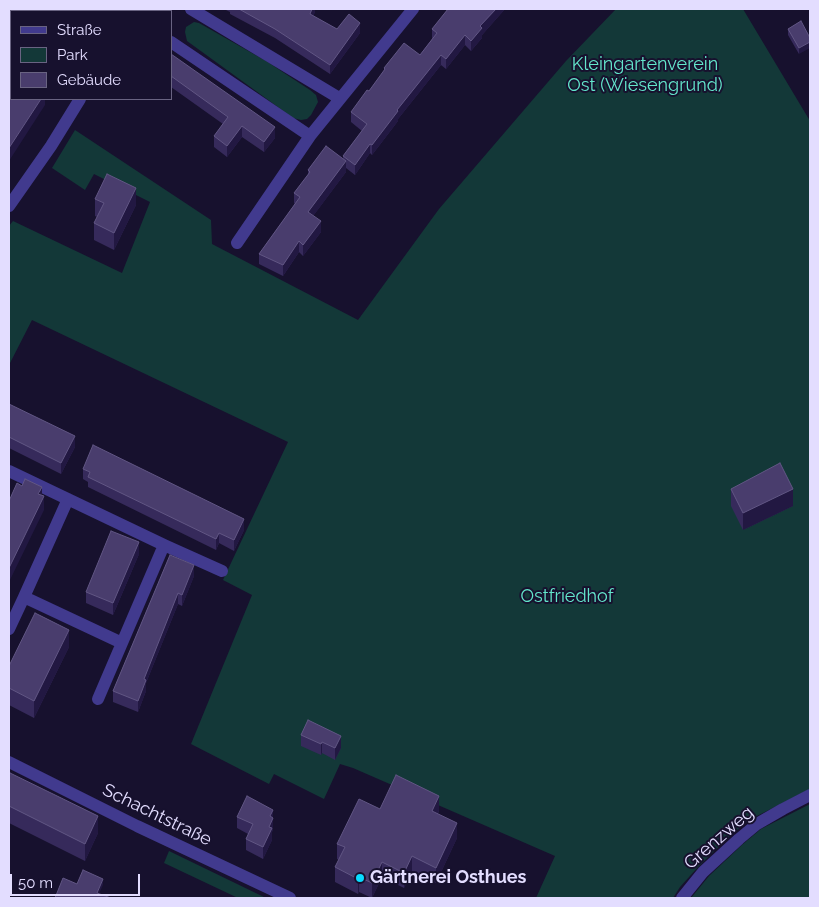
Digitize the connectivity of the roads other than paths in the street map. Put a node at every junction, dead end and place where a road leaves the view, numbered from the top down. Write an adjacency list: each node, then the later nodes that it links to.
1 (191, 9): 4 (street)
2 (413, 9): 4 (street)
3 (172, 43): 6 (street)
4 (339, 98): 6 (street)
5 (79, 100): 7 (street)
6 (310, 136): 8 (street)
7 (9, 206)
8 (238, 244)
9 (9, 471): 10 (street)
10 (68, 499): 11 (street); 13 (street)
11 (164, 545): 12 (street); 15 (street)
12 (222, 571)
13 (24, 597): 14 (street); 15 (street)
14 (9, 629)
15 (122, 643): 16 (street)
16 (98, 699)
17 (9, 762): 19 (street, Schachtstraße)
18 (810, 795): 20 (street, Grenzweg)
19 (290, 898)
20 (682, 898)

